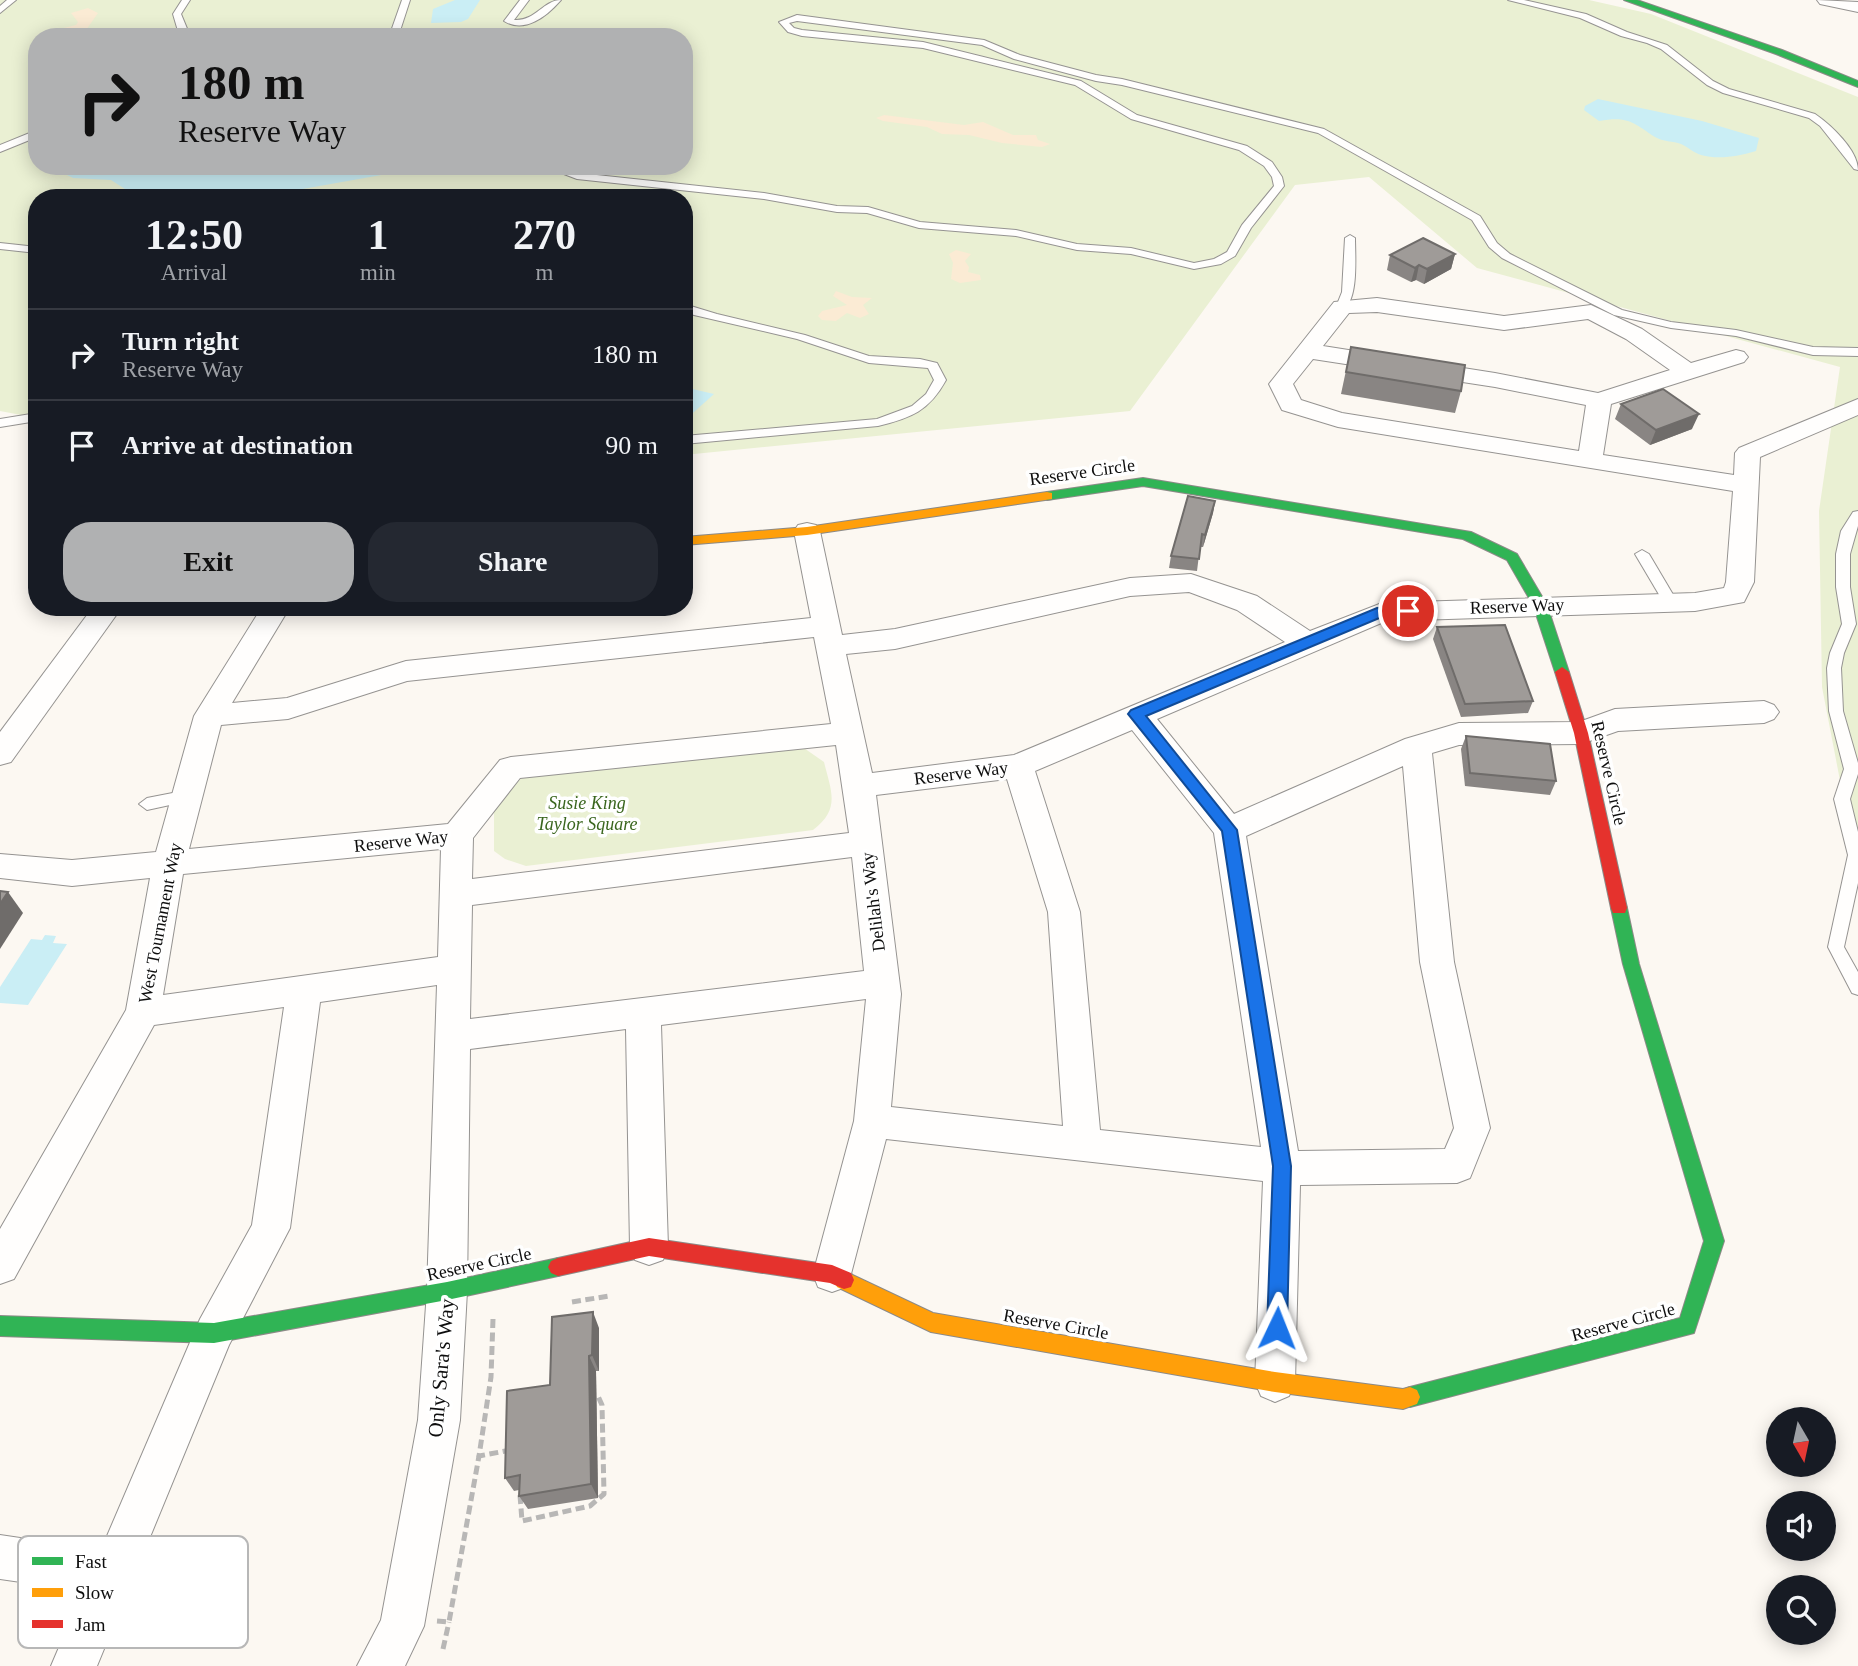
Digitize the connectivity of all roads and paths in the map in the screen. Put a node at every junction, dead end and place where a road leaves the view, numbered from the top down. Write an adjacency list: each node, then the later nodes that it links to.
1 (12, 0): 11 (lane)
2 (186, 0): 12 (lane)
3 (406, 0): 13 (lane)
4 (525, 0): 5 (lane)
5 (557, 0)
6 (1512, 0): 18 (lane)
7 (1628, 0): 15 (street)
8 (1676, 0): 14 (street)
9 (1826, 0): 10 (street)
10 (1858, 7)
11 (0, 10)
12 (182, 28)
13 (396, 28)
14 (1858, 67)
15 (1858, 84)
16 (28, 137): 17 (lane)
17 (0, 149)
18 (1858, 167)
19 (574, 175): 26 (lane)
20 (1350, 238): 23 (lane)
21 (0, 246): 22 (lane)
22 (28, 249)
23 (1342, 307): 25 (street); 28 (street)
24 (693, 311): 33 (lane)
25 (1307, 351): 29 (street); 34 (street)
26 (1858, 352)
27 (1736, 357): 28 (street)
28 (1689, 373): 29 (street)
29 (1599, 400): 34 (street)
30 (1858, 406): 35 (street, Reserve Way)
31 (28, 418): 32 (lane)
32 (0, 423)
33 (693, 439)
34 (1591, 460): 35 (street)
35 (1745, 485): 40 (street, Reserve Way)
36 (1858, 515): 65 (lane)
37 (807, 531): 38 (street, Reserve Circle); 41 (street, Reserve Circle); 44 (street, Delilah's Way)
38 (693, 540)
39 (1642, 554): 40 (lane)
40 (1671, 603): 41 (street, Reserve Way)
41 (1540, 605): 45 (street, Reserve Way); 50 (street, Reserve Circle)
42 (101, 616): 52 (street)
43 (270, 616): 48 (street, West Tournament Way)
44 (829, 636): 45 (street); 48 (street); 49 (street, Delilah's Way)
45 (1307, 643): 47 (street, Reserve Way)
46 (1764, 712): 50 (street)
47 (1136, 714): 53 (street, Reserve Way); 57 (street)
48 (209, 716): 55 (street, West Tournament Way)
49 (848, 733): 54 (street, Delilah's Way); 58 (street)
50 (1581, 733): 51 (street); 80 (street, Reserve Circle)
51 (1416, 747): 57 (street); 72 (street)
52 (0, 754)
53 (1018, 766): 54 (street, Reserve Way); 71 (street)
54 (859, 786): 59 (street, Delilah's Way)
55 (188, 796): 56 (lane); 60 (street, West Tournament Way)
56 (147, 804)
57 (1229, 830): 72 (street)
58 (457, 835): 60 (street, Reserve Way); 62 (street, Reserve Way)
59 (866, 843): 62 (street); 64 (street, Delilah's Way)
60 (169, 864): 61 (street, Reserve Way); 68 (street, West Tournament Way)
61 (0, 866)
62 (456, 894): 63 (street, Only Sara's Way)
63 (454, 969): 66 (street); 69 (street, Only Sara's Way)
64 (883, 983): 67 (street); 70 (street, Delilah's Way)
65 (1858, 988)
66 (304, 990): 68 (street); 79 (street)
67 (643, 1012): 69 (street); 73 (street)
68 (142, 1013): 74 (street, West Tournament Way)
69 (453, 1036): 76 (street, Only Sara's Way)
70 (872, 1121): 71 (street); 75 (street, Delilah's Way)
71 (1083, 1144): 72 (street)
72 (1282, 1166): 80 (street)
73 (649, 1247): 75 (street, Reserve Circle); 76 (street, Reserve Circle)
74 (0, 1266)
75 (832, 1274): 80 (street, Reserve Circle)
76 (447, 1291): 79 (street, Reserve Circle); 88 (street, Only Sara's Way)
77 (493, 1319): 83 (path)
78 (0, 1326): 79 (street, Reserve Circle)
79 (214, 1333): 85 (street)
80 (1275, 1382)
81 (581, 1390): 84 (path)
82 (514, 1449): 83 (path)
83 (479, 1456): 89 (path)
84 (520, 1494)
85 (129, 1536)
86 (0, 1557): 87 (street)
87 (18, 1560)
88 (404, 1619): 89 (path); 93 (street, Only Sara's Way)
89 (449, 1622): 91 (path)
90 (82, 1648): 92 (street)
91 (443, 1649)
92 (74, 1666)
93 (380, 1666)

